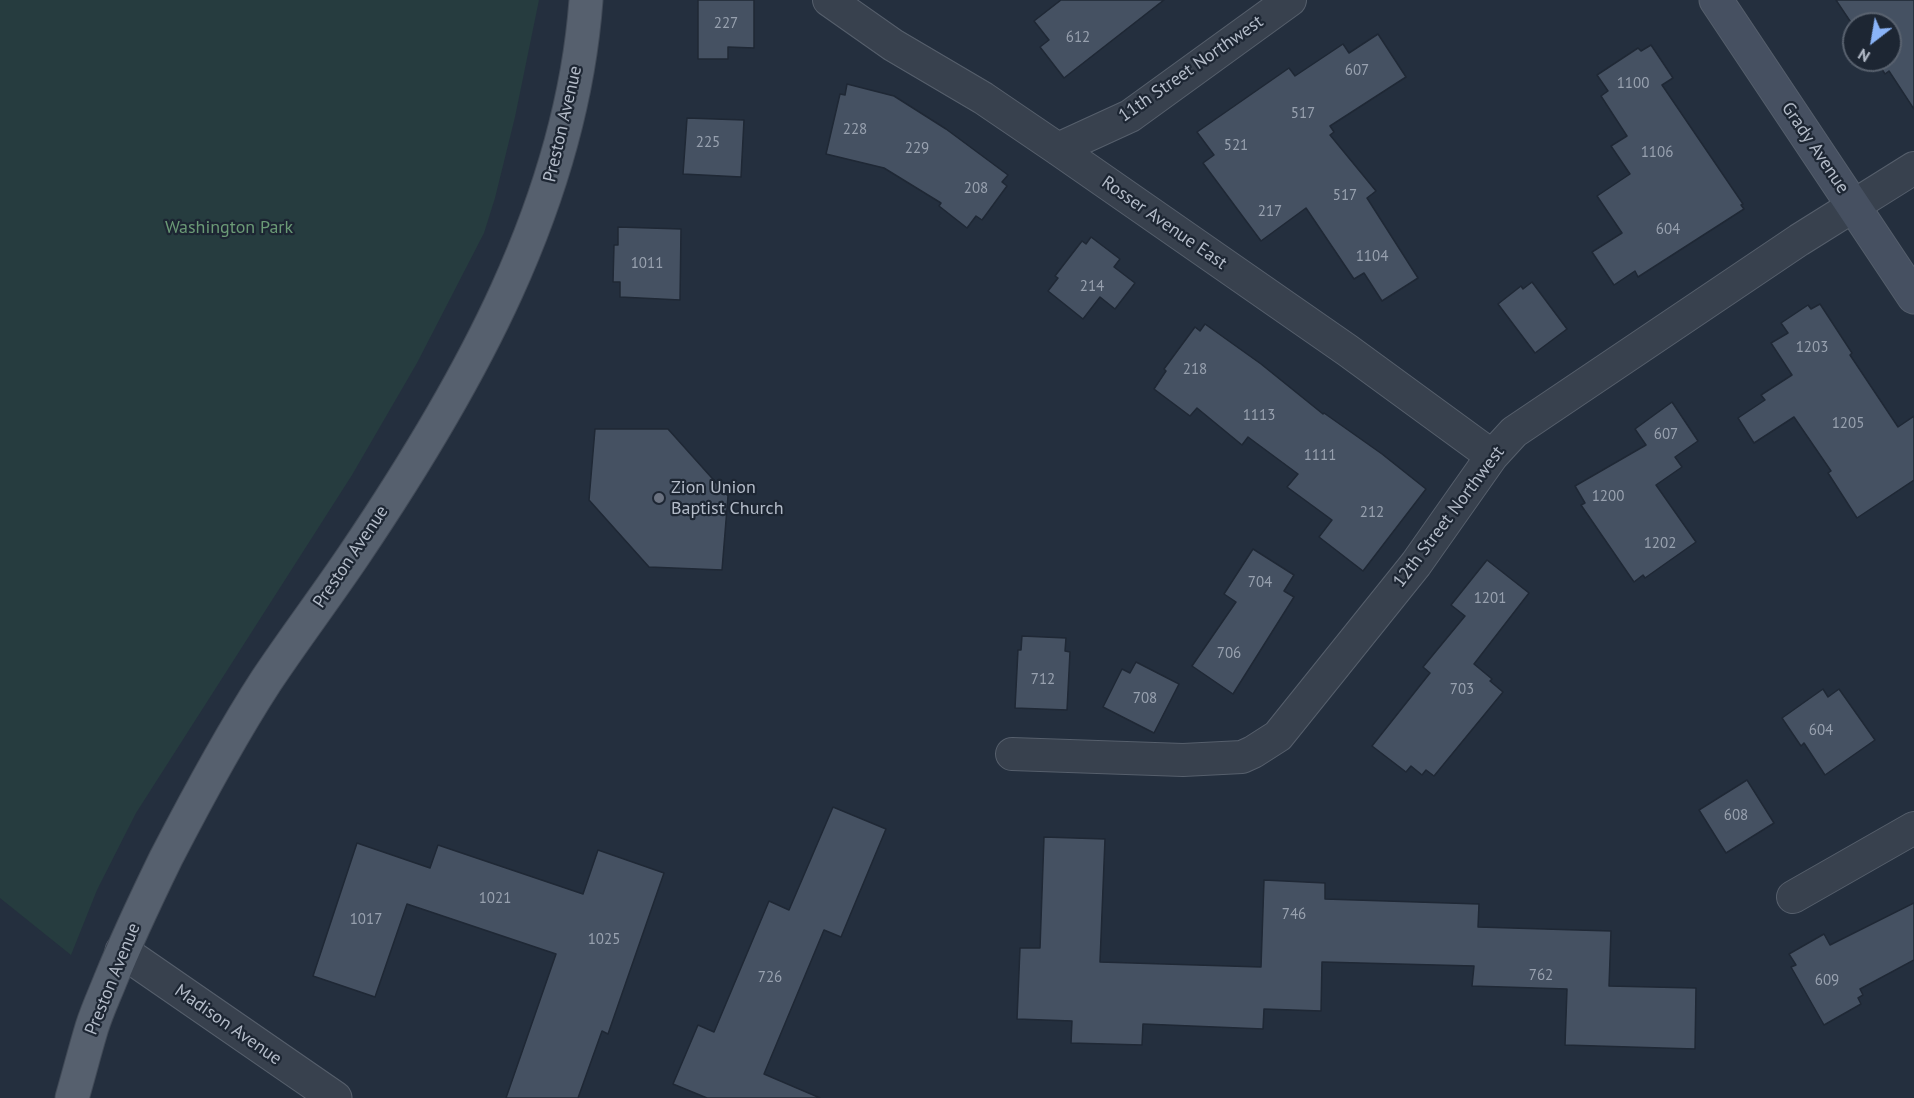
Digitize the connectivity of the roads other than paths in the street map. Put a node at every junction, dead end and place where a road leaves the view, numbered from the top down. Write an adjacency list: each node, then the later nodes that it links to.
1 (586, 0): 13 (main road, Preston Avenue)
2 (829, 0): 5 (street, Rosser Avenue East)
3 (1290, 0): 5 (street, 11th Street Northwest)
4 (1716, 0): 7 (main road, Grady Avenue)
5 (1058, 149): 9 (street, Rosser Avenue East)
6 (1914, 168): 7 (street, 12th Street Northwest)
7 (1853, 206): 8 (main road, Grady Avenue); 9 (street, 12th Street Northwest)
8 (1914, 297)
9 (1492, 456): 10 (street, 12th Street Northwest)
10 (1012, 754)
11 (1914, 828): 12 (street)
12 (1793, 897)
13 (122, 951): 14 (main road, Preston Avenue); 15 (street, Madison Avenue)
14 (72, 1098)
15 (334, 1098)

